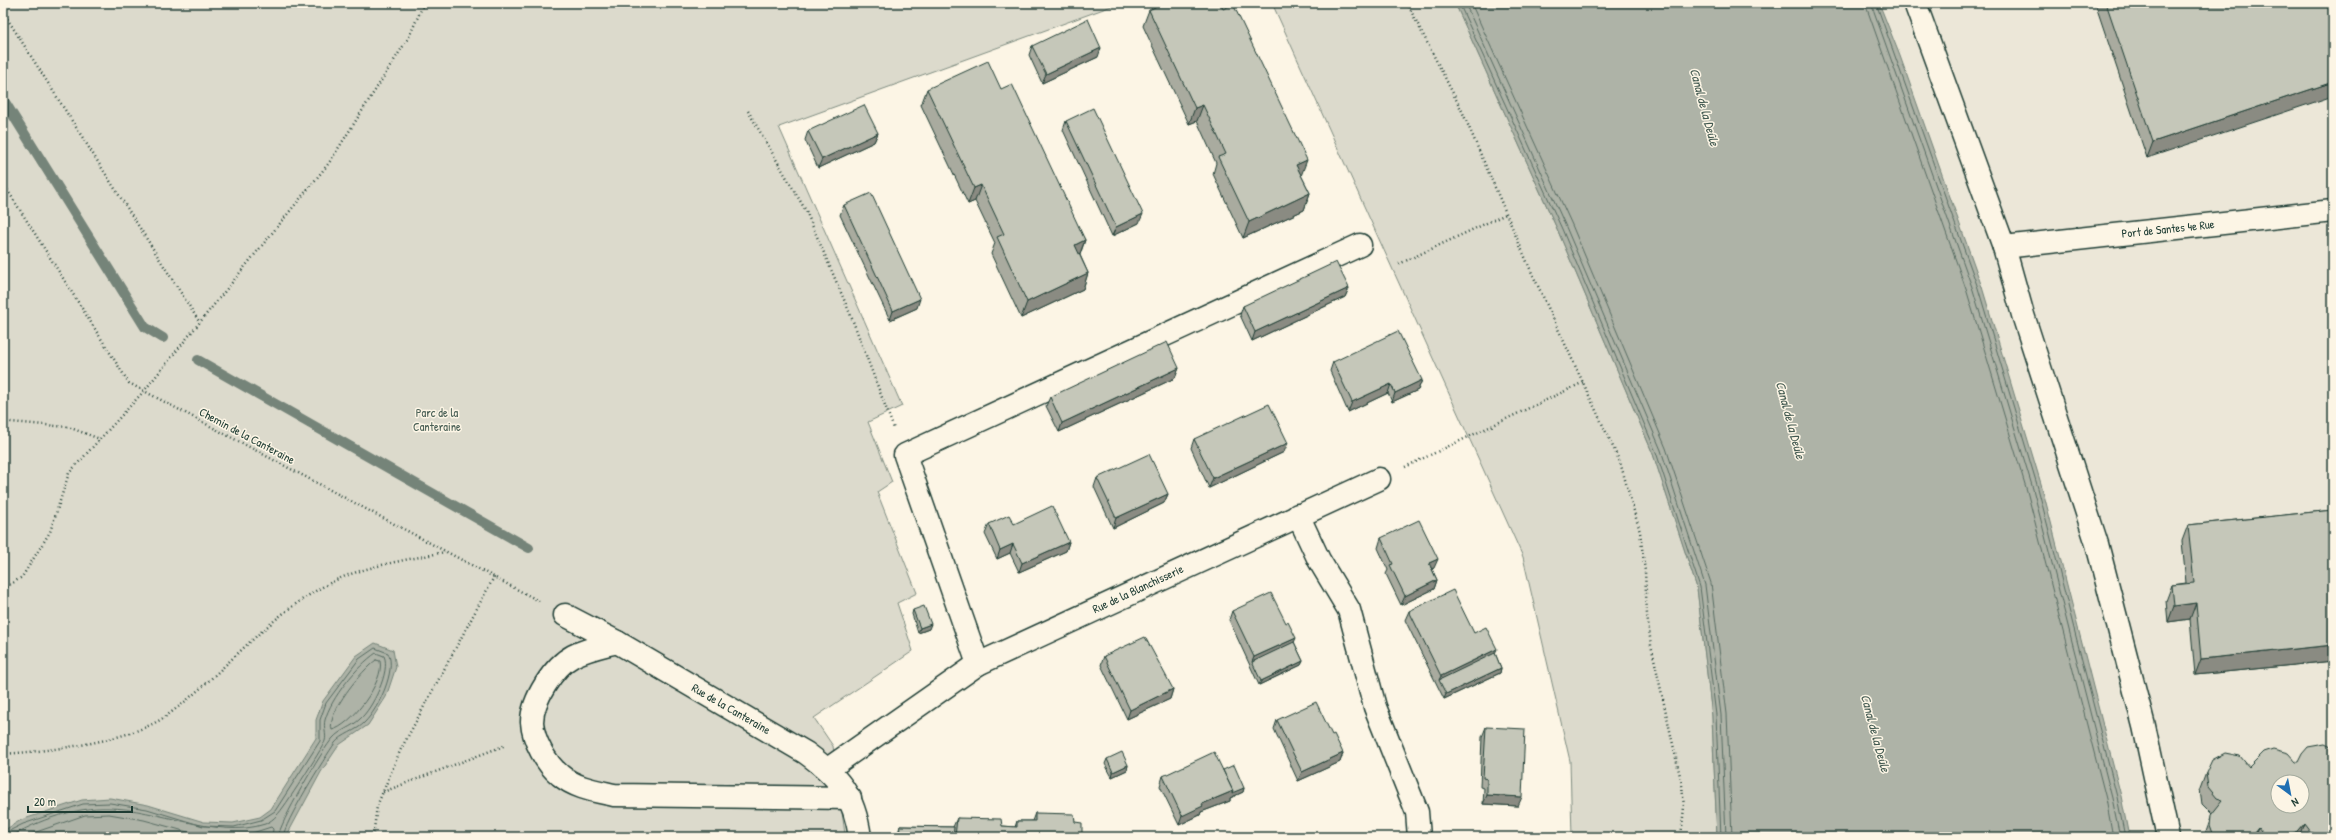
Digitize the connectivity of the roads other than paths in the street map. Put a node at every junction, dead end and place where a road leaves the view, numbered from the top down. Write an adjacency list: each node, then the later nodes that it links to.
1 (1915, 3): 4 (street)
2 (2333, 211): 4 (street, Port de Santes 4e Rue)
3 (1360, 245): 9 (street)
4 (2004, 247): 14 (street)
5 (1379, 479): 6 (street, Rue de la Blanchisserie)
6 (1298, 515): 9 (street, Rue de la Blanchisserie); 13 (street)
7 (565, 615): 8 (street, Rue de la Canteraine)
8 (617, 642): 10 (street, Rue de la Canteraine); 11 (street)
9 (978, 664): 10 (street, Rue de la Blanchisserie)
10 (828, 769): 11 (street, Rue de la Canteraine)
11 (850, 798): 12 (street, Rue de la Canteraine)
12 (860, 837)
13 (1418, 837)
14 (2168, 837)

